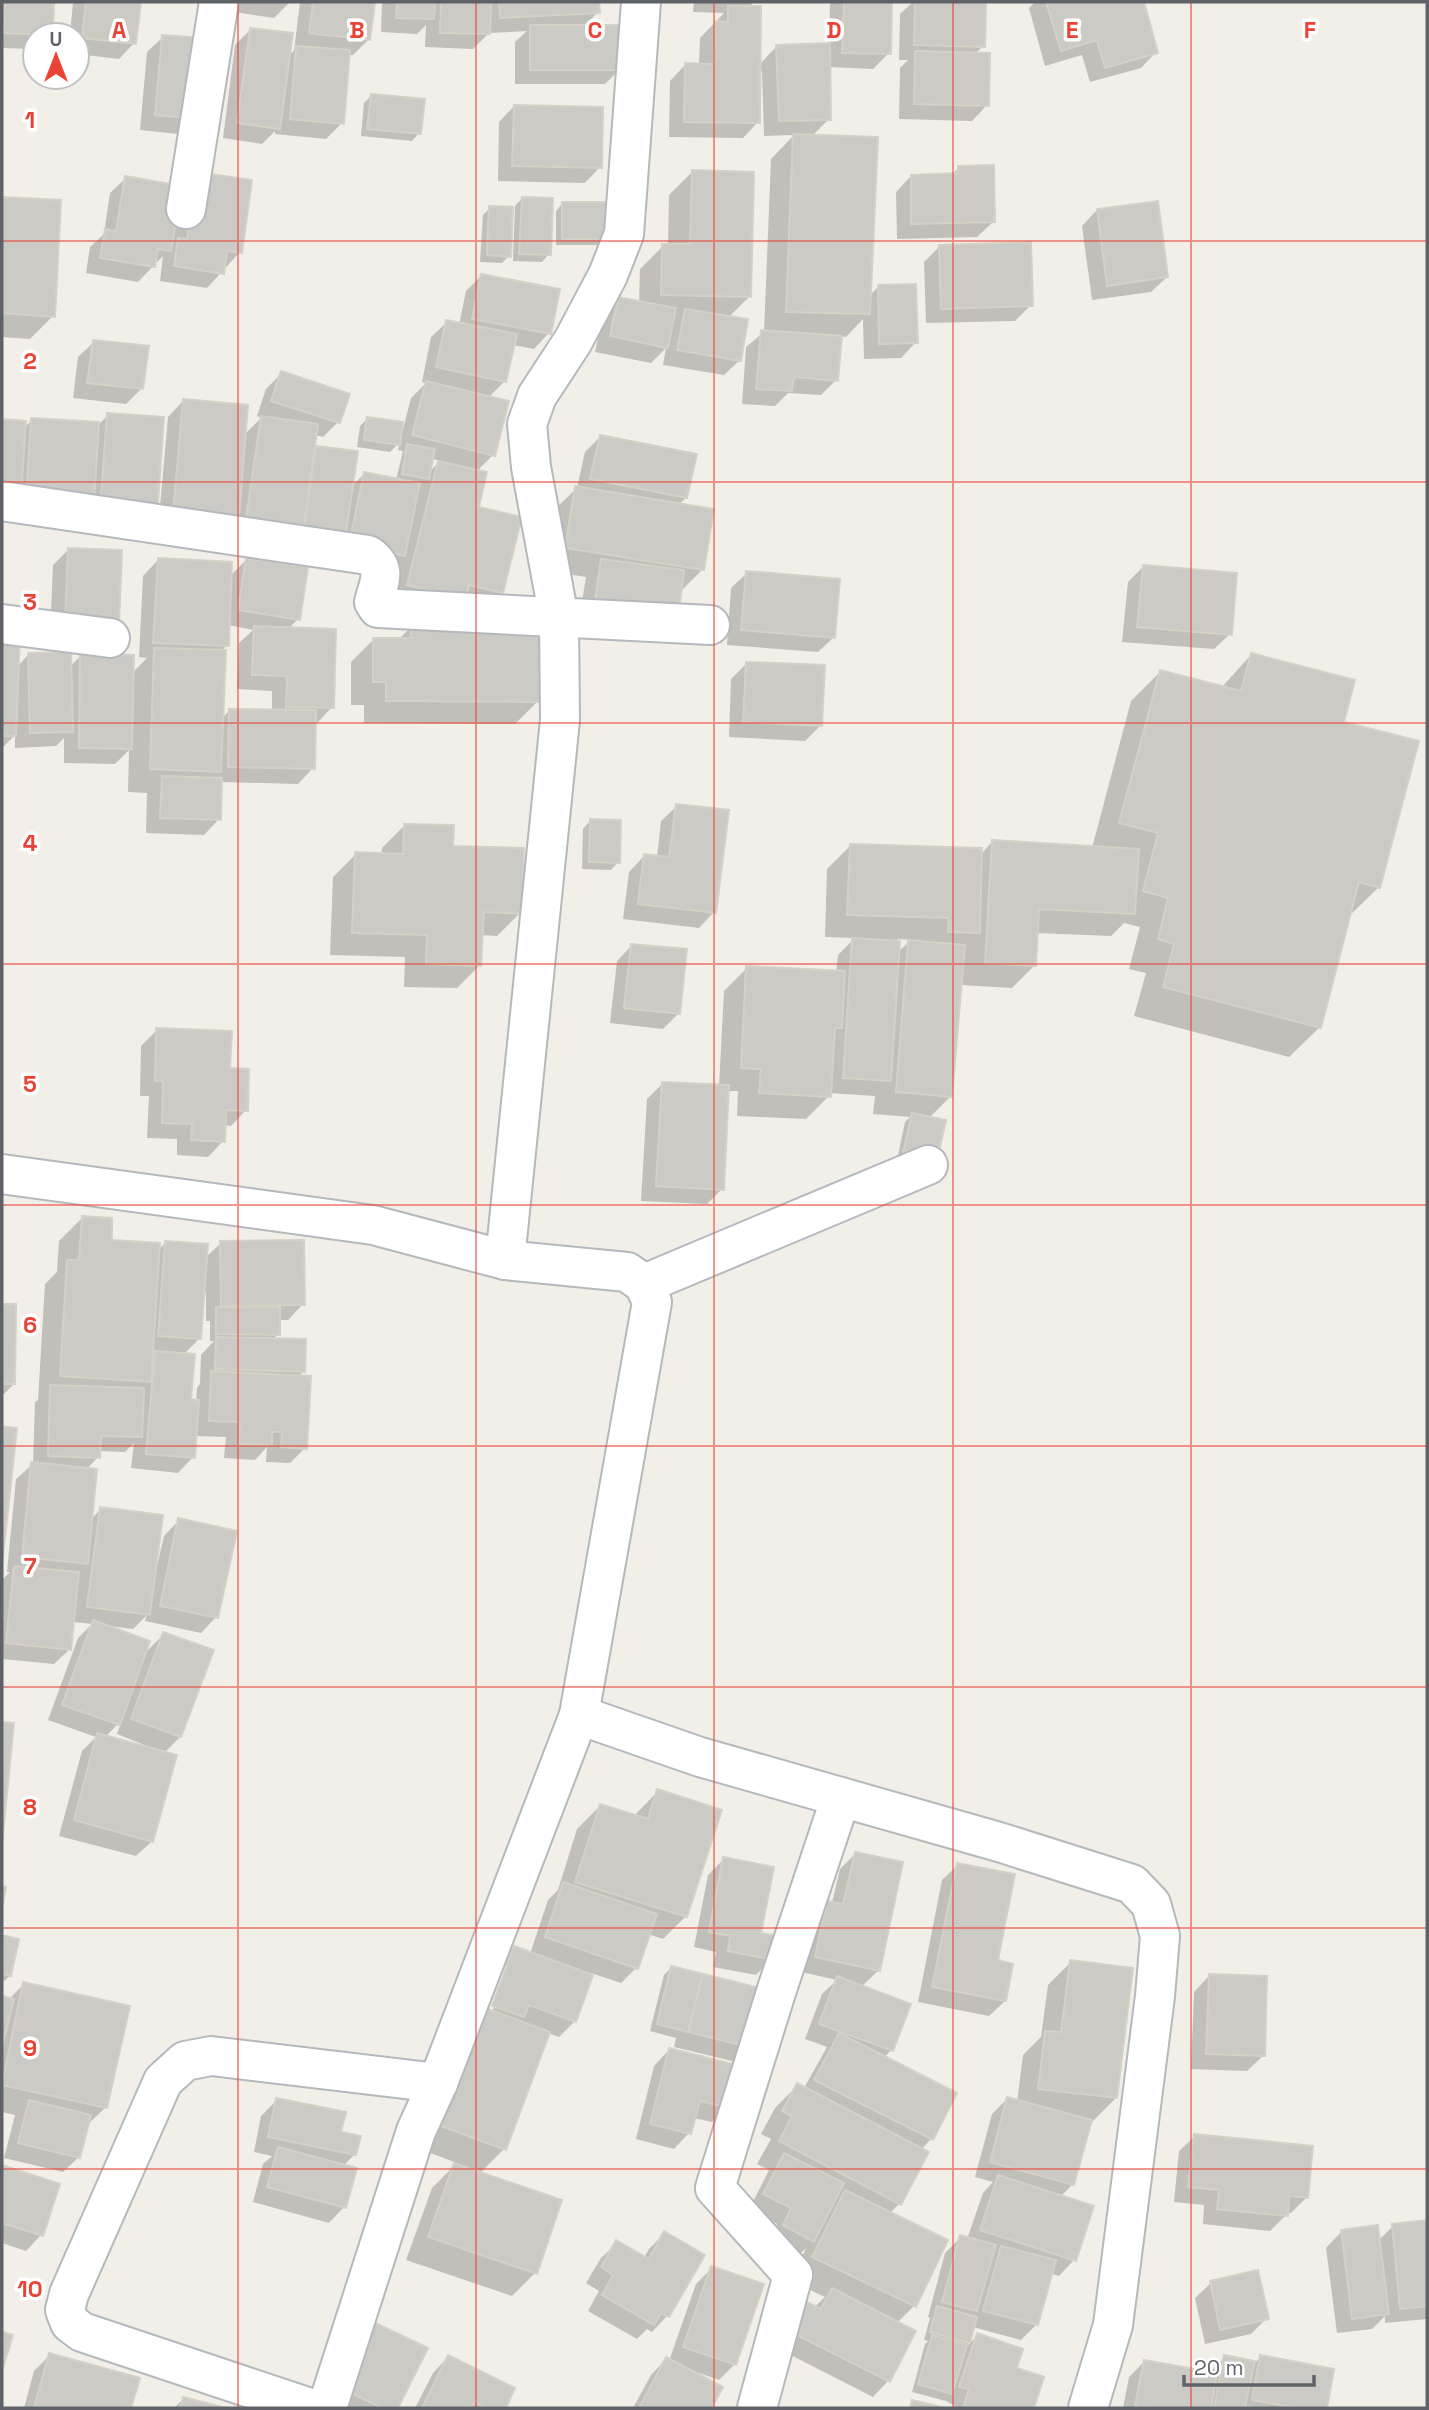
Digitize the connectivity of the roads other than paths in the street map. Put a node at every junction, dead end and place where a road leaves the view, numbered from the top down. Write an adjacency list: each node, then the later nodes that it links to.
1 (219, 2): 3 (street)
2 (641, 2): 5 (street)
3 (186, 209)
4 (2, 501): 5 (street)
5 (559, 618): 7 (street); 11 (street)
6 (2, 624): 8 (street)
7 (710, 625)
8 (110, 638)
9 (928, 1165): 12 (street)
10 (2, 1174): 11 (street)
11 (505, 1260): 12 (street)
12 (644, 1284): 13 (street)
13 (579, 1715): 14 (street); 15 (street)
14 (841, 1797): 18 (street); 19 (street)
15 (438, 2083): 16 (street); 17 (street)
16 (310, 2408)
17 (327, 2408)
18 (757, 2408)
19 (1088, 2408)

